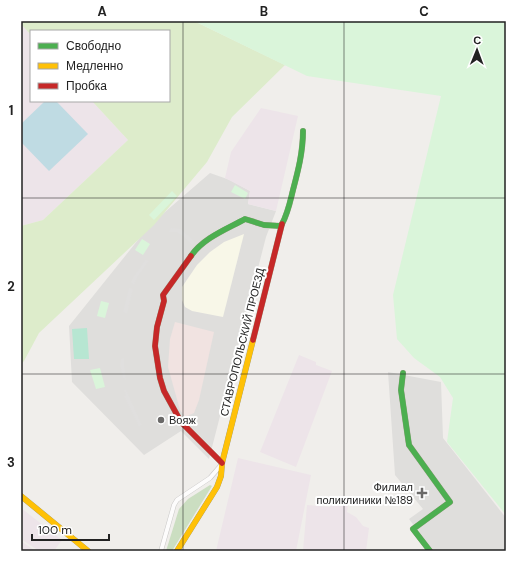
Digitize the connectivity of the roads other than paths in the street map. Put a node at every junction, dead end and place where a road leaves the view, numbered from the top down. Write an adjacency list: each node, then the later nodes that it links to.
1 (303, 131): 2 (street, СТАВРОПОЛЬСКИЙ ПРОЕЗД)
2 (281, 226): 4 (street, СТАВРОПОЛЬСКИЙ ПРОЕЗД); 4 (street)
3 (403, 373): 9 (street)
4 (222, 463): 7 (street, СТАВРОПОЛЬСКИЙ ПРОЕЗД); 8 (street, СТАВРОПОЛЬСКИЙ ПРОЕЗД)
5 (21, 496): 6 (street)
6 (88, 551)
7 (161, 551)
8 (177, 551)
9 (430, 551)

